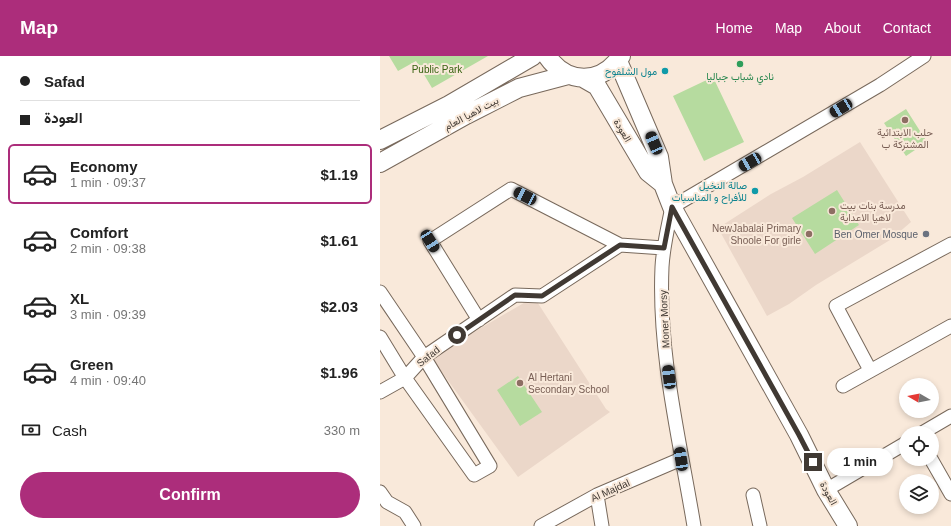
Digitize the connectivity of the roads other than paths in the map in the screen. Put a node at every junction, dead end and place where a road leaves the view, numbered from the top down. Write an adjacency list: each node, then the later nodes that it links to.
1 (533, 56): 6 (main road, بيت لاهيا العام)
2 (547, 56): 5 (main road, العودة)
3 (924, 56): 9 (street)
4 (620, 58): 5 (main road, بيت لاهيا العام); 8 (main road, العودة)
5 (575, 76): 7 (main road, بيت لاهيا العام); 8 (main road, العودة)
6 (380, 140)
7 (380, 163)
8 (663, 184): 9 (main road, العودة)
9 (672, 207): 12 (street, Moner Morsy); 27 (main road, العودة)
10 (951, 244): 18 (street)
11 (620, 245): 12 (street); 14 (street, Safad); 14 (street)
12 (664, 248): 25 (street, Moner Morsy)
13 (380, 292): 17 (street)
14 (479, 320): 17 (street, Safad)
15 (951, 326): 18 (street)
16 (380, 337): 19 (street)
17 (424, 357): 19 (street, Safad); 19 (street)
18 (870, 370): 20 (street)
19 (405, 378): 21 (street, Safad)
20 (843, 386)
21 (380, 392)
22 (951, 416): 23 (street)
23 (934, 426)
24 (899, 447): 27 (street)
25 (681, 459): 29 (street, Al Majdal); 35 (street, Moner Morsy)
26 (935, 466): 28 (street)
27 (826, 490): 37 (main road, العودة)
28 (951, 494)
29 (597, 495): 33 (street, Al Majdal); 34 (street)
30 (753, 495): 36 (street)
31 (382, 500): 32 (street)
32 (414, 526)
33 (541, 526)
34 (602, 526)
35 (694, 526)
36 (760, 526)
37 (848, 526)

